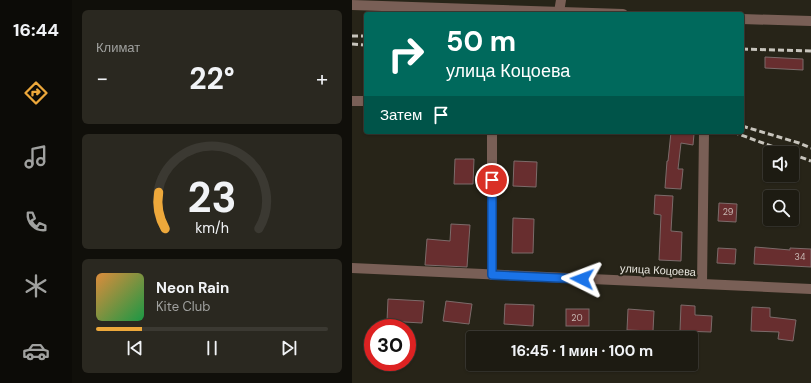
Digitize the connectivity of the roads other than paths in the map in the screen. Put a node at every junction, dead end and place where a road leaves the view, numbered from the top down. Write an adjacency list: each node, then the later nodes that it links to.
1 (561, 0): 3 (street)
2 (352, 5): 3 (street)
3 (559, 12)
4 (744, 18): 5 (street)
5 (811, 21)
6 (352, 101): 7 (street)
7 (364, 101)
8 (492, 134): 11 (street)
9 (704, 134): 12 (street, улица Коцоева)
10 (352, 268): 11 (street, улица Коцоева)
11 (492, 275): 12 (street, улица Коцоева)
12 (702, 284): 13 (street, улица Коцоева)
13 (811, 289)

